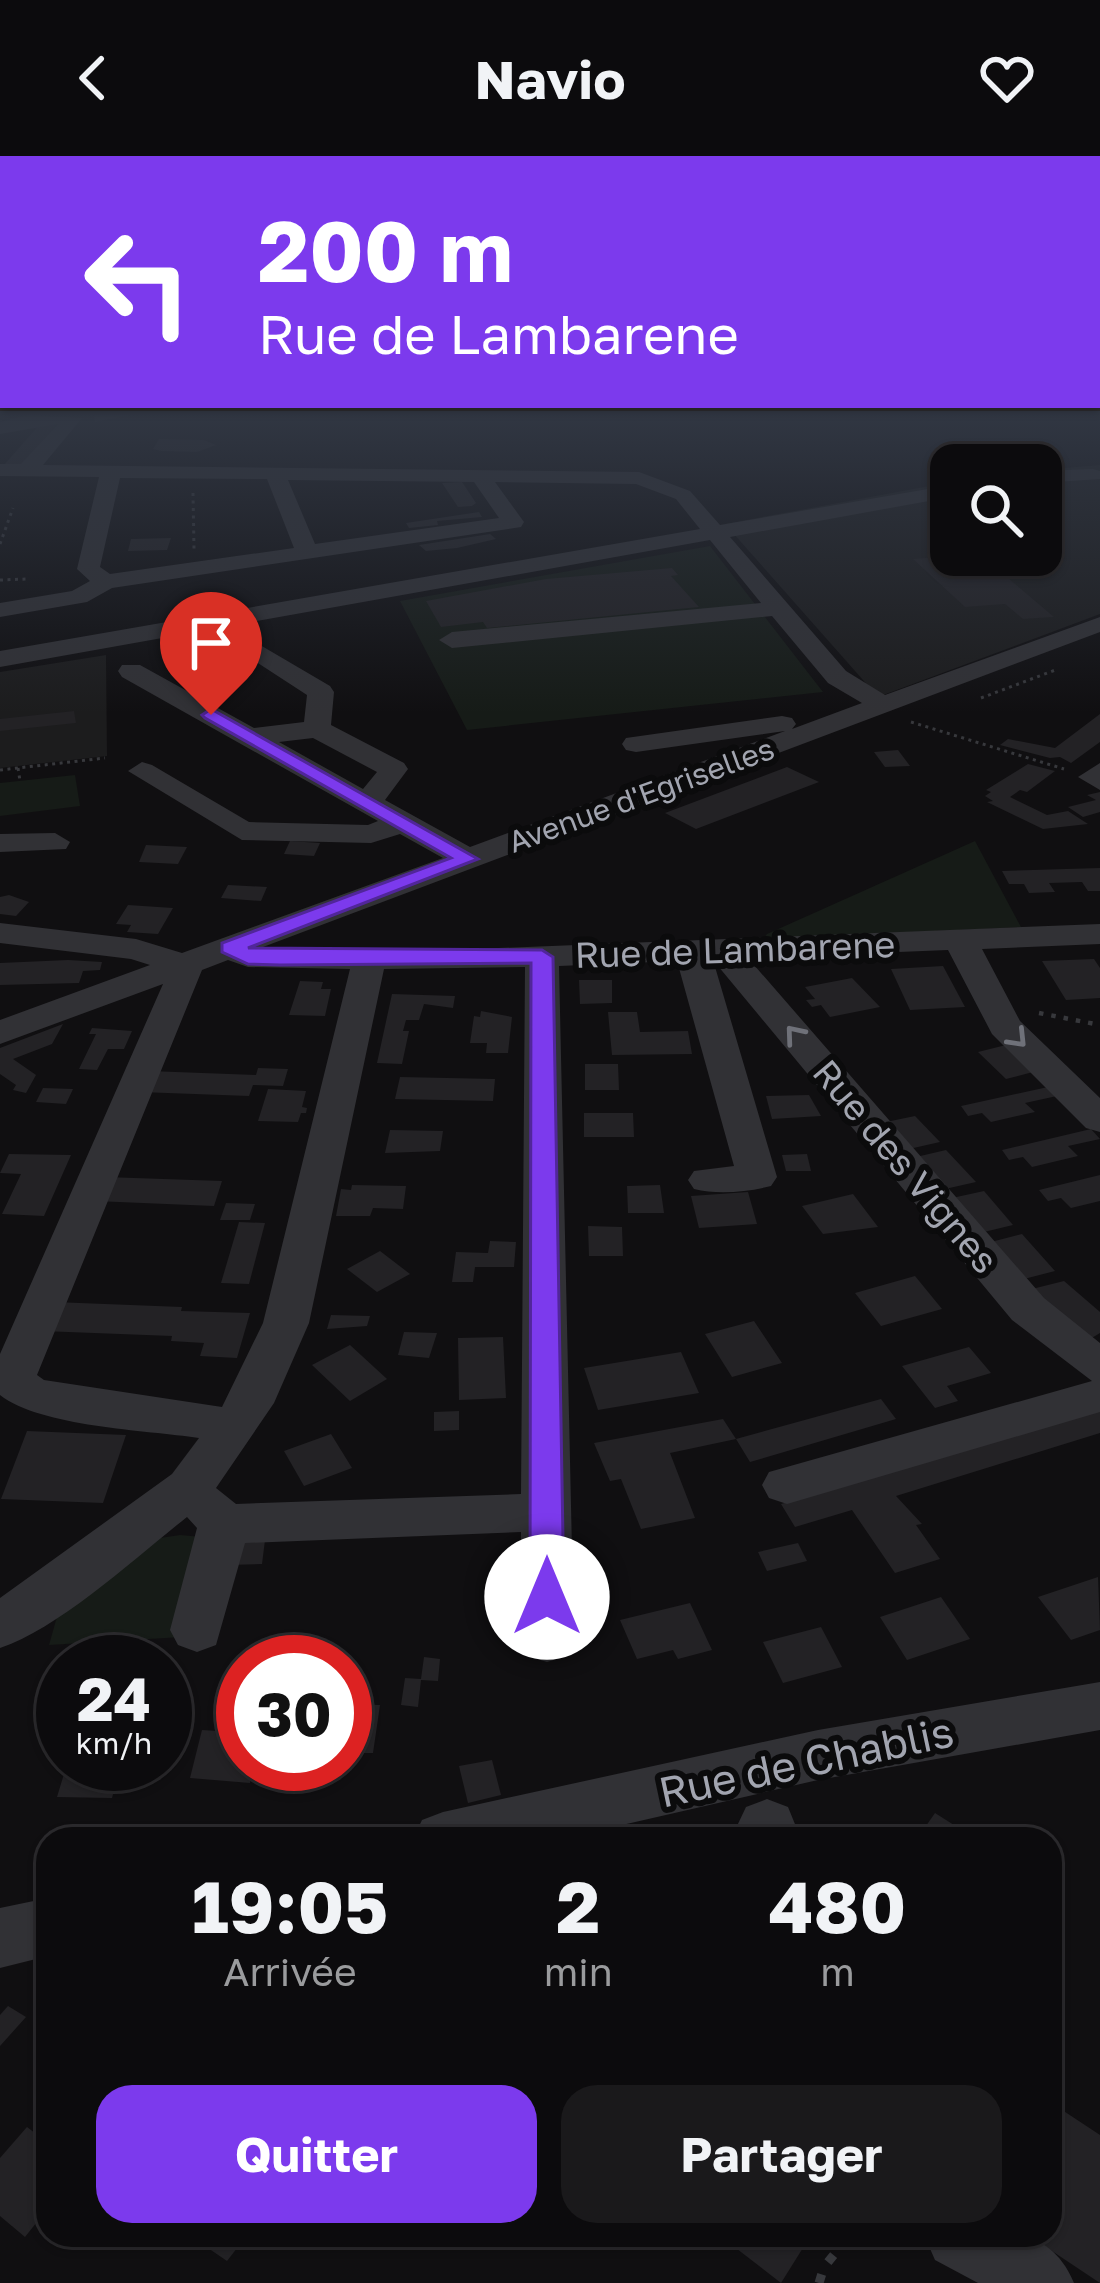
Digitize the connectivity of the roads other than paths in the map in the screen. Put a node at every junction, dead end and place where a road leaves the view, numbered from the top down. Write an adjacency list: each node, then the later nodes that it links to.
1 (101, 514): 8 (street)
2 (292, 514): 7 (street)
3 (507, 514): 7 (street)
4 (699, 514): 6 (street)
5 (824, 514): 6 (street)
6 (716, 534): 9 (street); 14 (street)
7 (307, 552): 8 (street)
8 (106, 582): 10 (street)
9 (780, 608): 12 (street); 16 (street)
10 (0, 610)
11 (1100, 625): 16 (street, Avenue d'Egriselles)
12 (452, 640)
13 (246, 647): 18 (street)
14 (0, 659)
15 (131, 670): 19 (street)
16 (883, 705): 17 (street, Avenue d'Egriselles)
17 (825, 727): 20 (street); 26 (street, Avenue d'Egriselles)
18 (317, 729): 19 (street); 22 (street)
19 (251, 737): 22 (street)
20 (636, 744)
21 (142, 771): 23 (street)
22 (369, 801): 23 (street)
23 (406, 821): 26 (street)
24 (55, 842): 25 (street)
25 (0, 843)
26 (468, 859): 30 (street, Avenue d'Egriselles)
27 (0, 933): 34 (street)
28 (1100, 934): 29 (street, Rue de Lambarene)
29 (960, 940): 31 (street, Rue de Lambarene); 36 (street, one-way to 36)
30 (230, 947): 33 (street, Rue de Lambarene); 34 (street, Avenue d'Egriselles)
31 (709, 951): 32 (street, Rue de Lambarene); 37 (street); 38 (street, Rue des Vignes, one-way to 31)
32 (542, 957): 33 (street, Rue de Lambarene); 43 (street)
33 (369, 961): 40 (street)
34 (182, 965): 35 (street, Avenue d'Egriselles); 40 (street)
35 (0, 1033)
36 (1100, 1120)
37 (708, 1180)
38 (1100, 1367)
39 (1100, 1395): 41 (street)
40 (233, 1426): 42 (street)
41 (787, 1485)
42 (207, 1505): 43 (street); 44 (street); 45 (street)
43 (547, 1512): 46 (street)
44 (0, 1626)
45 (197, 1630)
46 (547, 1640)
47 (1100, 1706): 48 (street, Rue de Chablis)
48 (497, 1827)
49 (36, 1930): 50 (street)
50 (0, 1938)
51 (987, 2247): 52 (street)
52 (1037, 2283)

